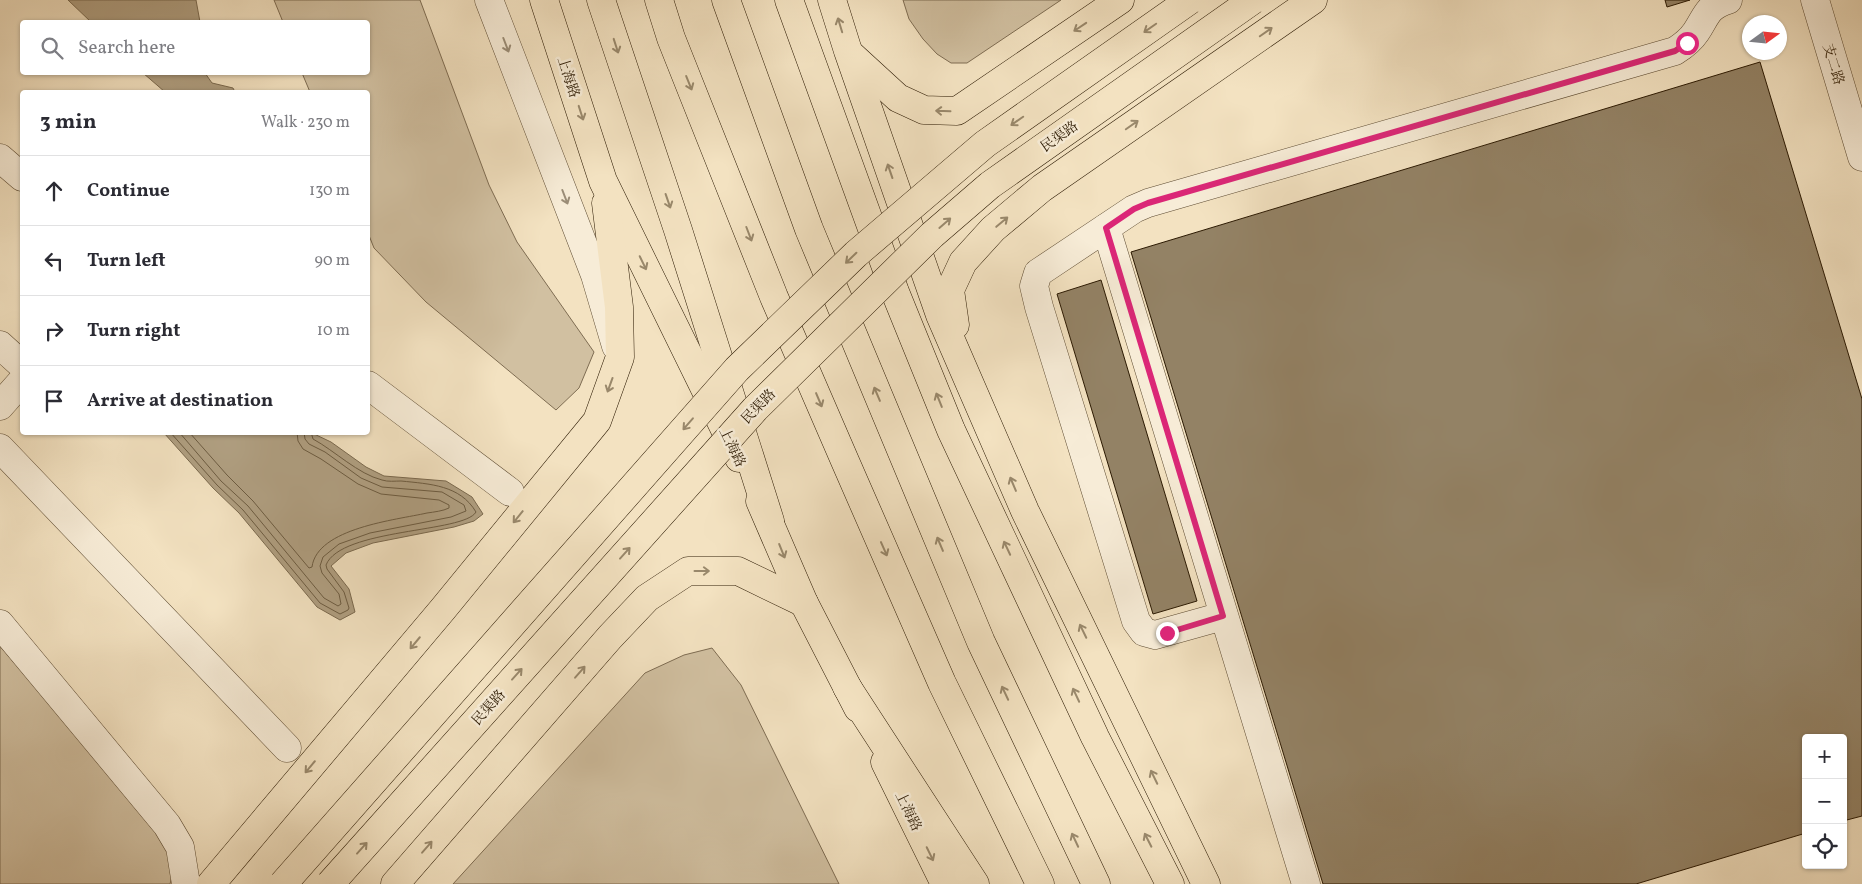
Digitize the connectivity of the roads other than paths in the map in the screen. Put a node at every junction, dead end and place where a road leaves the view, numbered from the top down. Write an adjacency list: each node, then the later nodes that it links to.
1 (489, 0): 21 (street, one-way to 21)
2 (544, 0): 18 (main road, 上海路, one-way to 18)
3 (602, 0): 29 (main road, one-way to 29)
4 (659, 0): 42 (main road, one-way to 42)
5 (726, 0): 43 (main road, one-way to 5)
6 (789, 0): 44 (main road, one-way to 6)
7 (832, 0): 14 (main road, one-way to 7)
8 (1120, 0): 14 (main road, one-way to 14)
9 (1190, 0): 37 (main road, one-way to 37, bridge)
10 (1253, 0): 38 (main road, 民渠路, one-way to 10, bridge)
11 (1313, 0): 25 (main road, one-way to 11)
12 (1728, 0): 19 (street)
13 (1815, 0): 15 (street, 支二路)
14 (848, 51): 25 (main road, one-way to 14)
15 (1862, 157)
16 (0, 158): 17 (street)
17 (20, 176)
18 (603, 182): 21 (main road); 29 (main road, 上海路, one-way to 29)
19 (1106, 228): 31 (street); 31 (street)
20 (0, 345): 22 (street)
21 (620, 357): 36 (main road, one-way to 36)
22 (20, 363)
23 (20, 383): 26 (street)
24 (370, 387): 28 (street)
25 (972, 389): 45 (main road, one-way to 25)
26 (0, 406)
27 (0, 448): 34 (street)
28 (510, 492)
29 (770, 521): 30 (main road, 上海路, one-way to 30)
30 (804, 603): 33 (main road, 上海路); 39 (main road, one-way to 30)
31 (1223, 616): 46 (street)
32 (0, 624): 35 (street)
33 (847, 687): 40 (main road, 上海路, one-way to 40); 41 (main road)
34 (287, 748)
35 (186, 884)
36 (211, 884)
37 (282, 884)
38 (330, 884)
39 (396, 884)
40 (945, 884)
41 (975, 884)
42 (1040, 884)
43 (1096, 884)
44 (1170, 884)
45 (1206, 884)
46 (1306, 884)

